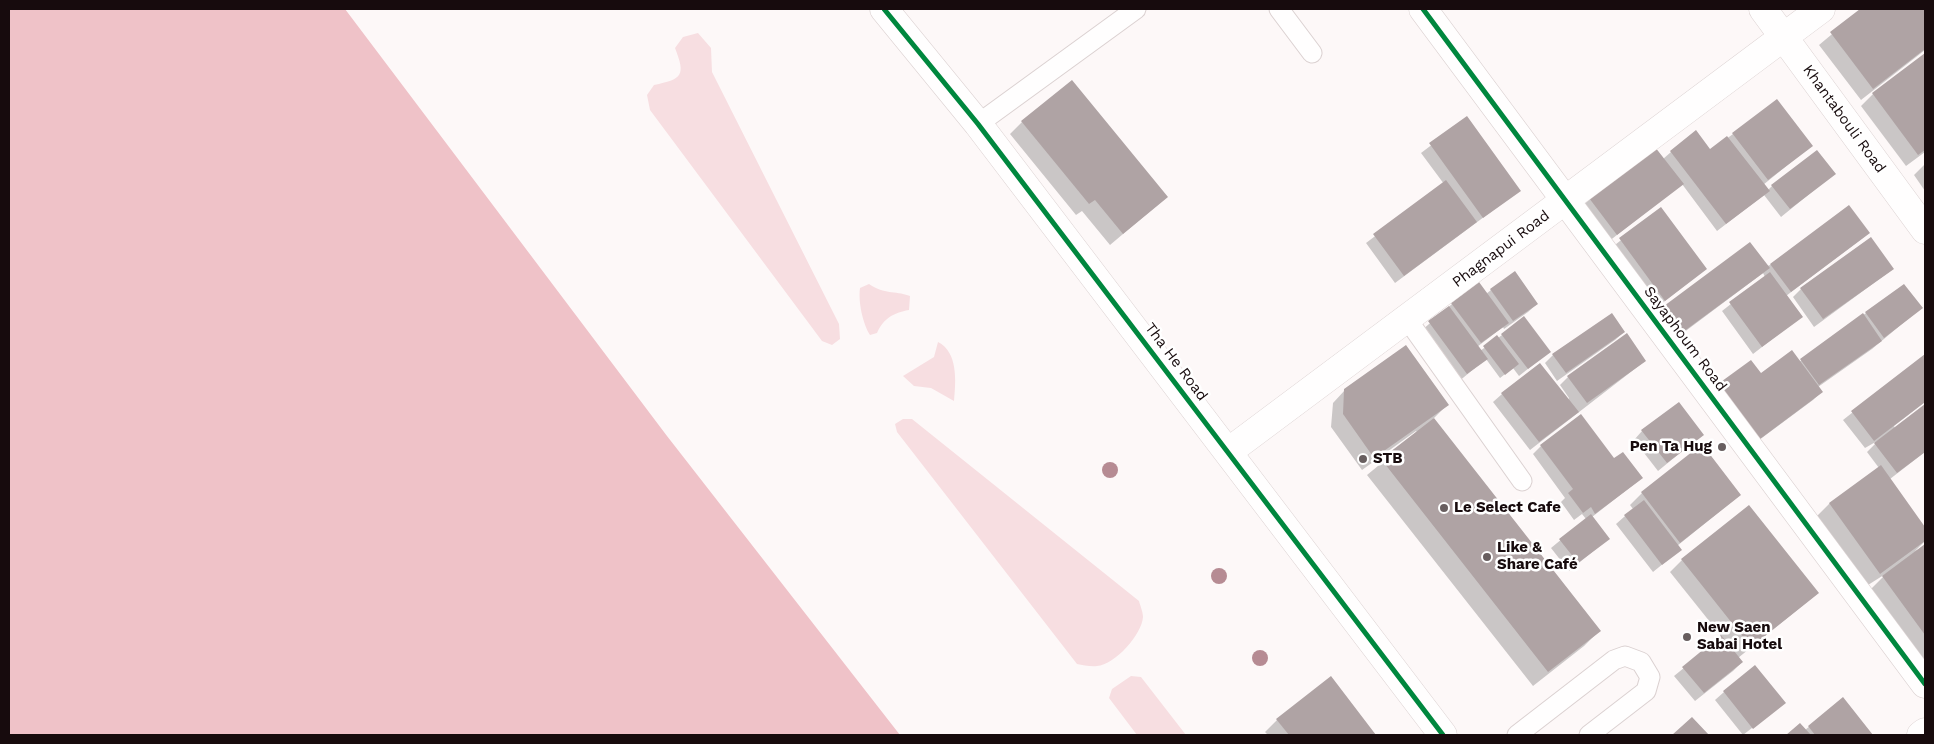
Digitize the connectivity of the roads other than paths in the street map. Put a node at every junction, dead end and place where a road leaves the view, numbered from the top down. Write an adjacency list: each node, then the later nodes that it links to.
1 (884, 9): 9 (street, Tha He Road)
2 (1136, 9): 9 (lane)
3 (1279, 9): 8 (lane)
4 (1423, 9): 10 (street, Sayaphoum Road)
5 (1763, 9): 7 (street, Khantabouli Road)
6 (1821, 9): 7 (street, Phagnapui Road)
7 (1784, 38): 10 (street, Phagnapui Road); 11 (street, Khantabouli Road)
8 (1312, 53)
9 (978, 124): 13 (street, Tha He Road)
10 (1567, 201): 12 (street, Phagnapui Road); 15 (street, Sayaphoum Road)
11 (1925, 230)
12 (1407, 319): 13 (street, Phagnapui Road); 14 (lane)
13 (1228, 452): 17 (street, Tha He Road)
14 (1522, 481)
15 (1925, 684)
16 (1925, 732): 20 (street)
17 (1443, 735)
18 (1517, 735): 19 (lane)
19 (1589, 735)
20 (1920, 735)

